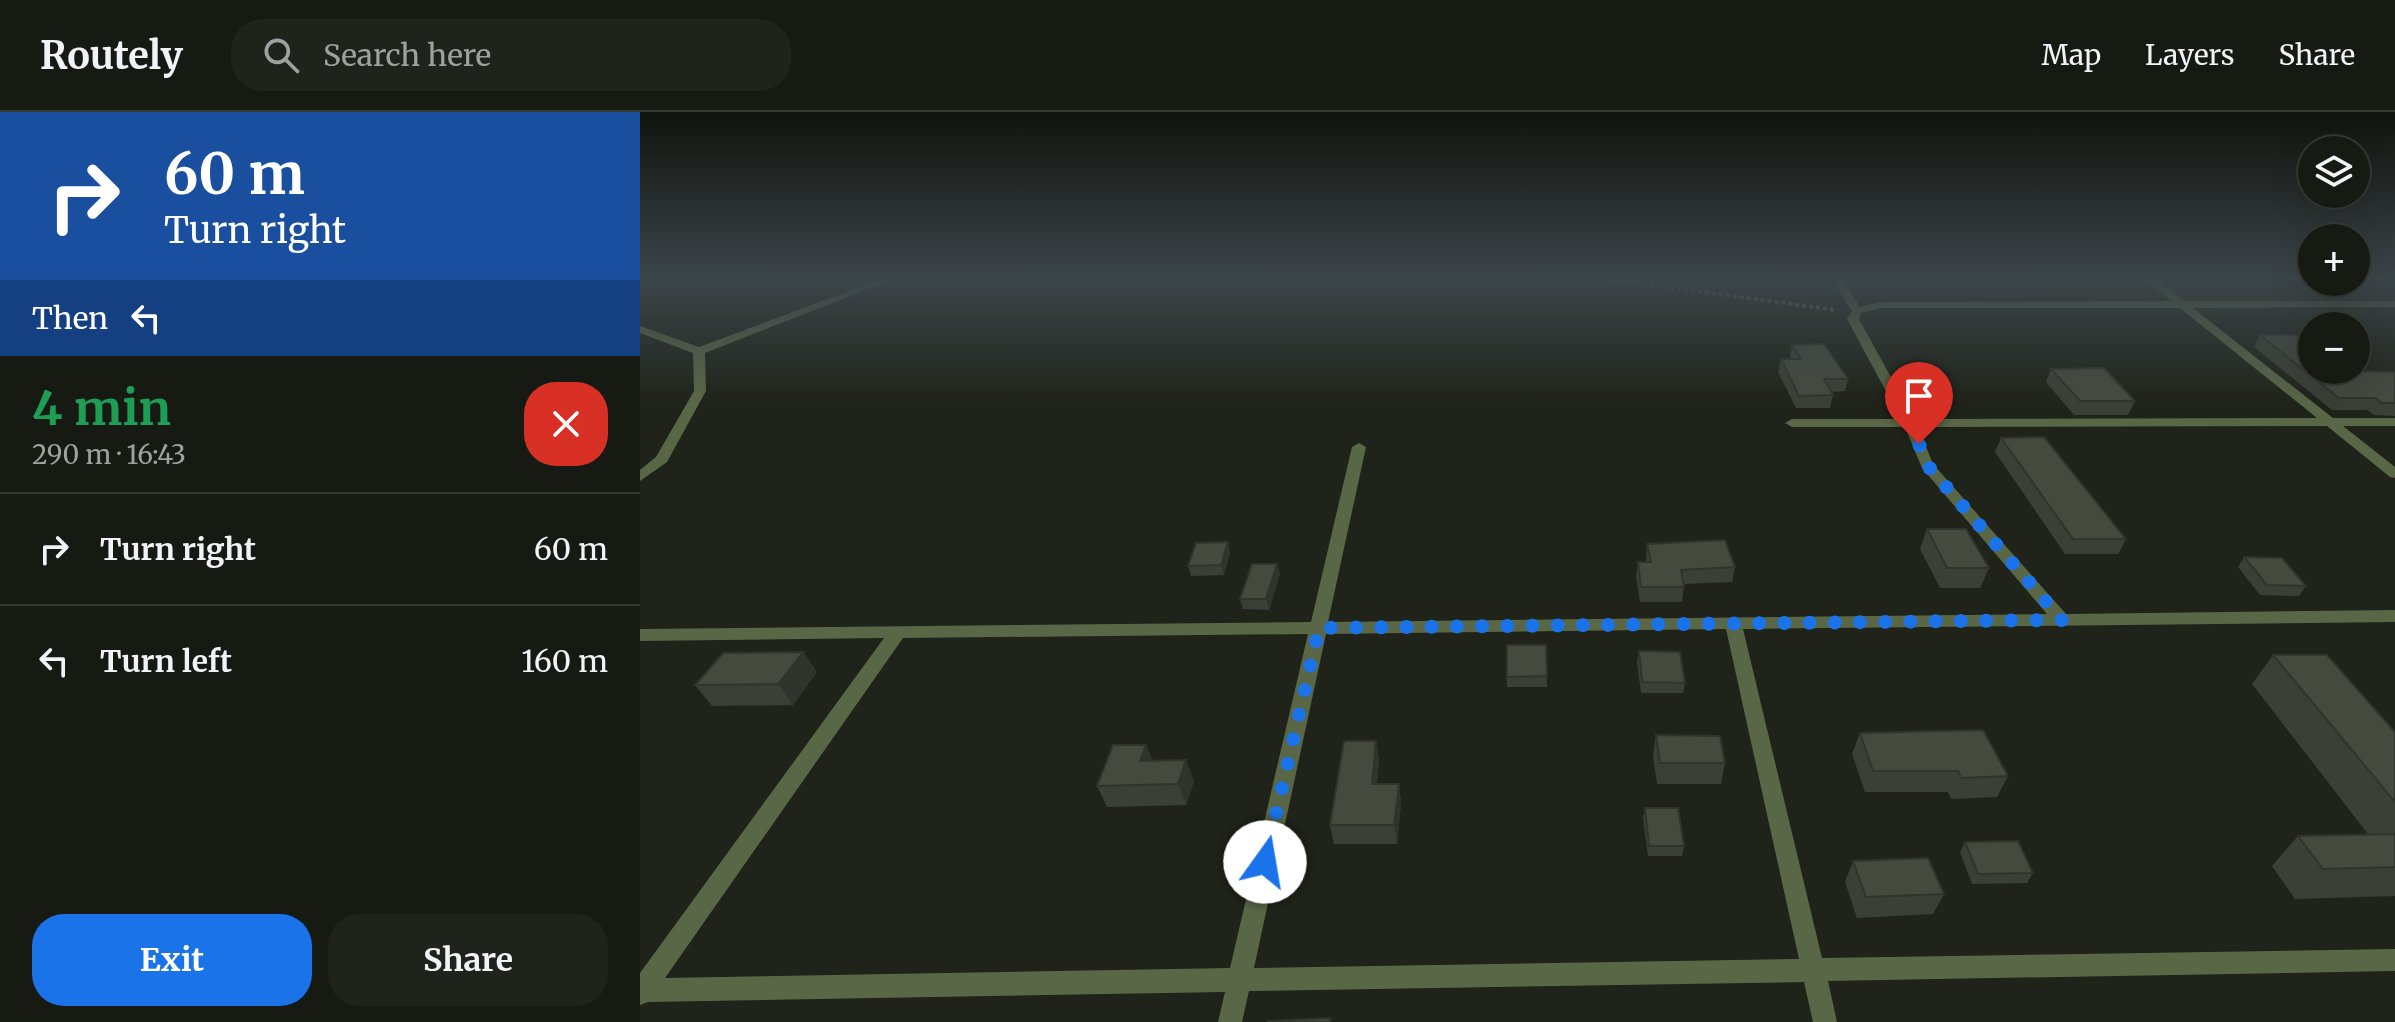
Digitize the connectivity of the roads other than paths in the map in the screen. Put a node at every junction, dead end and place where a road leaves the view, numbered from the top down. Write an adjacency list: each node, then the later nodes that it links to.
1 (779, 320): 5 (street)
2 (1854, 320): 9 (street)
3 (2204, 320): 6 (street)
4 (640, 329): 5 (street)
5 (699, 351): 12 (street)
6 (2330, 422): 7 (street); 9 (street); 11 (street)
7 (2395, 422)
8 (1792, 423): 9 (street)
9 (1910, 423): 14 (street)
10 (1359, 447): 16 (street)
11 (2395, 474)
12 (640, 477)
13 (2395, 616): 14 (street)
14 (2062, 620): 15 (street)
15 (1733, 623): 16 (street); 20 (street)
16 (1319, 628): 17 (street); 21 (street)
17 (898, 632): 18 (street); 22 (street)
18 (640, 635)
19 (2395, 960): 20 (street)
20 (1813, 970): 21 (street); 24 (street)
21 (1238, 979): 22 (street); 23 (street)
22 (641, 991)
23 (1230, 1022)
24 (1825, 1022)

